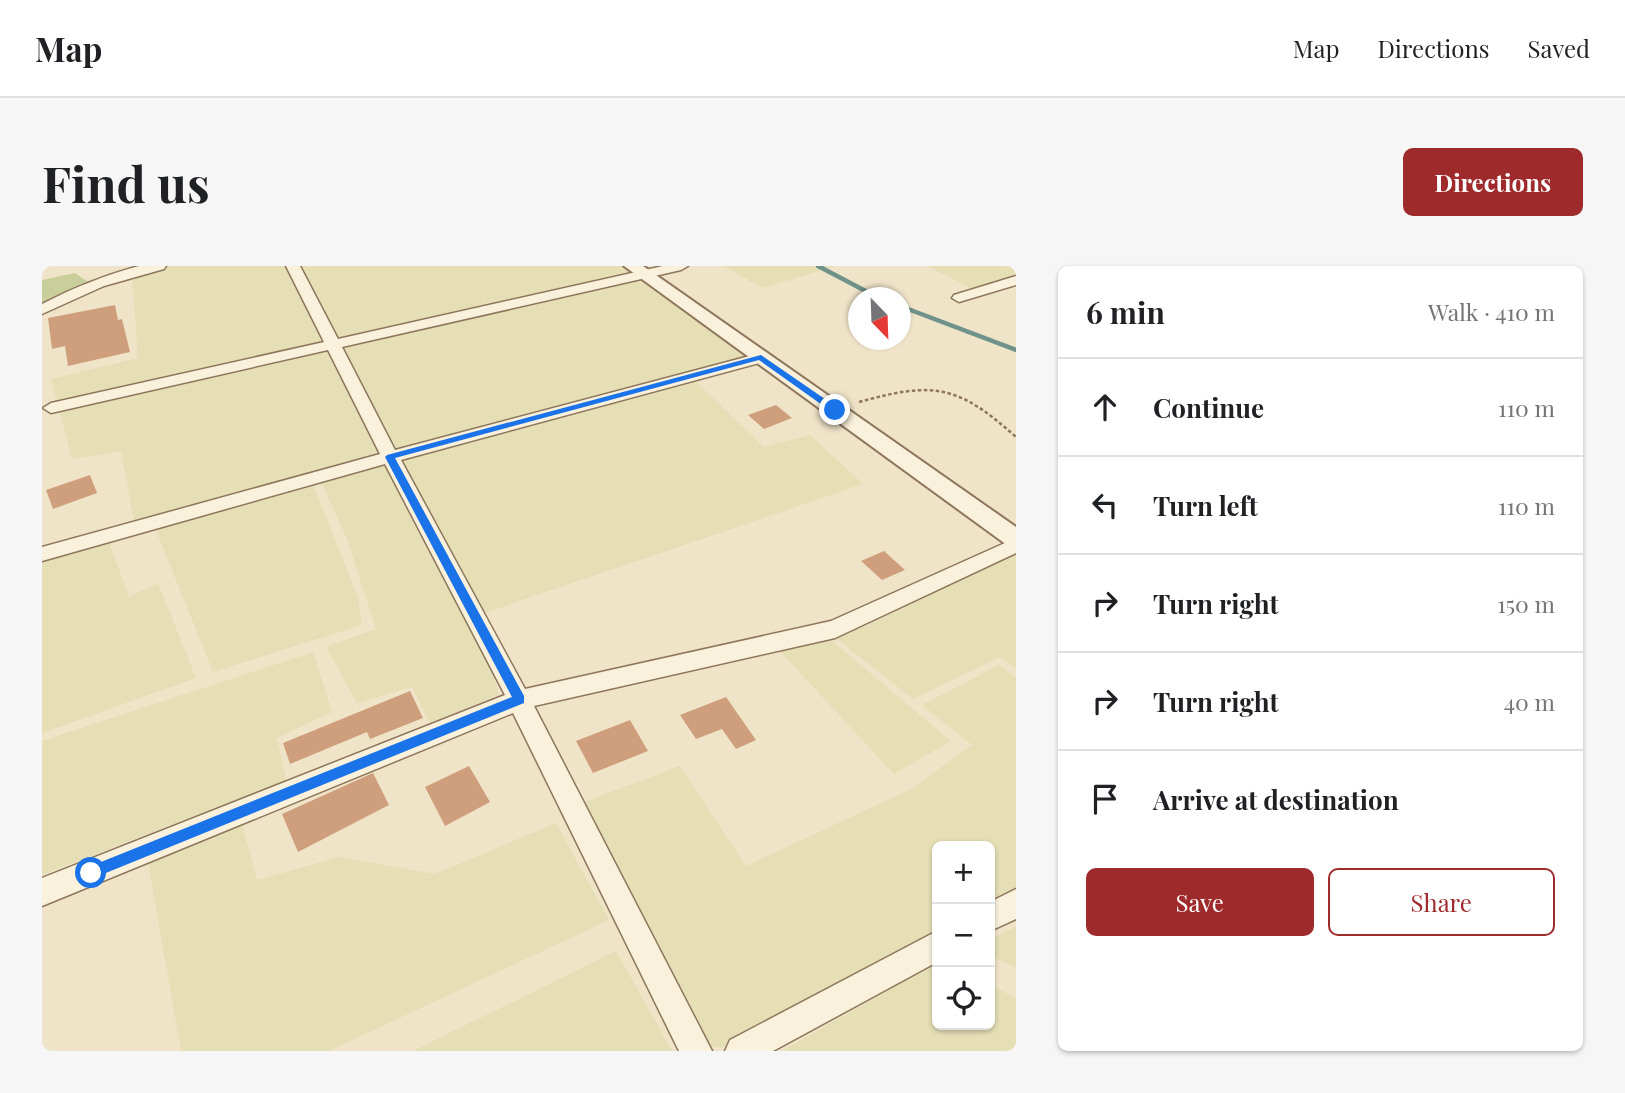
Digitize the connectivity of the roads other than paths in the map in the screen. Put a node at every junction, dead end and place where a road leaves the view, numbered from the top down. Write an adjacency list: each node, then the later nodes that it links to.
1 (159, 266): 7 (street)
2 (293, 266): 8 (street)
3 (681, 266): 4 (street)
4 (638, 271): 8 (street); 9 (street)
5 (1016, 280): 6 (street)
6 (960, 298)
7 (42, 310)
8 (333, 345): 10 (street); 11 (street)
9 (761, 358): 11 (street); 12 (street)
10 (51, 408)
11 (390, 457): 14 (street); 15 (street)
12 (1016, 539)
13 (1016, 545): 15 (street)
14 (42, 554)
15 (519, 700): 16 (street); 20 (street)
16 (42, 892)
17 (1016, 903): 18 (street)
18 (995, 915)
19 (932, 949): 21 (street)
20 (696, 1051)
21 (741, 1051)

